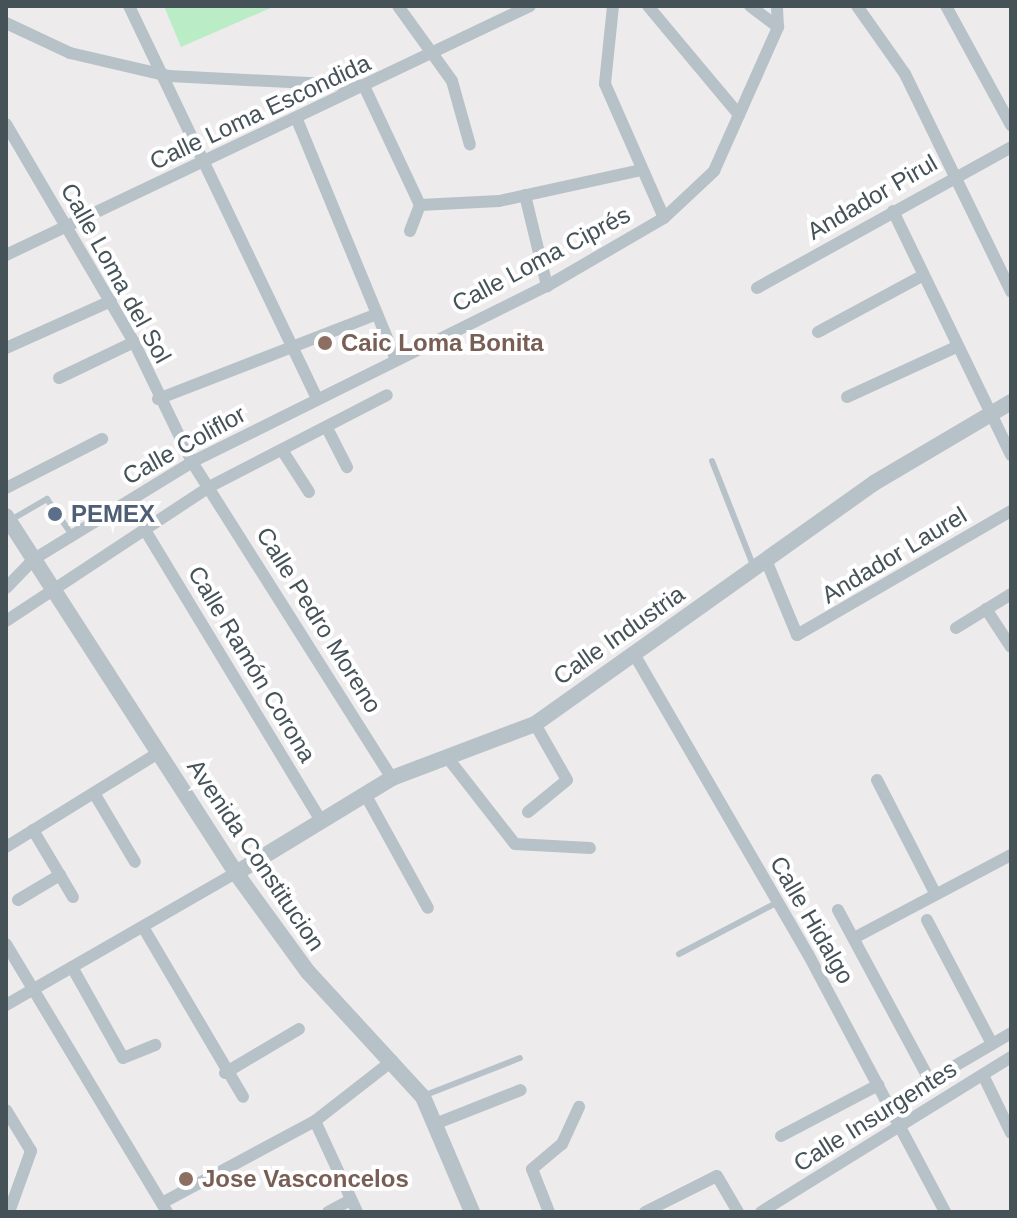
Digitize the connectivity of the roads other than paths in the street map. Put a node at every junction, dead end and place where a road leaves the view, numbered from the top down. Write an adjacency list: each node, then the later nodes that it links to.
1 (129, 6): 15 (street)
2 (398, 6): 14 (street)
3 (498, 6): 11 (street)
4 (530, 6): 11 (street, Calle Loma Escondida)
5 (613, 6): 24 (street)
6 (648, 6): 17 (street)
7 (750, 6): 13 (street)
8 (777, 6): 13 (street)
9 (857, 6): 25 (street)
10 (946, 6): 20 (street)
11 (506, 19): 14 (street, Calle Loma Escondida)
12 (6, 23): 15 (street)
13 (778, 27): 17 (street, Calle Loma Ciprés)
14 (430, 58): 16 (street, Calle Loma Escondida); 21 (street)
15 (169, 76): 16 (street); 23 (street)
16 (364, 86): 18 (street, Calle Loma Escondida); 27 (street)
17 (739, 115): 29 (street, Calle Loma Ciprés)
18 (298, 122): 23 (street, Calle Loma Escondida); 38 (street)
19 (6, 124): 30 (street, Calle Loma del Sol)
20 (1011, 125)
21 (470, 145)
22 (1011, 147): 25 (street, Andador Pirul)
23 (206, 163): 30 (street, Calle Loma Escondida); 43 (street)
24 (641, 170): 26 (street); 29 (street)
25 (953, 176): 28 (street, Andador Pirul); 36 (street)
26 (525, 195): 27 (street); 34 (street)
27 (420, 205): 31 (street)
28 (893, 211): 33 (street); 35 (street, Andador Pirul)
29 (664, 218): 34 (street, Calle Loma Ciprés)
30 (66, 227): 32 (street, Calle Loma Escondida); 37 (street, Calle Loma del Sol)
31 (410, 231)
32 (6, 255)
33 (922, 276): 39 (street); 41 (street)
34 (547, 286): 44 (street, Calle Loma Ciprés)
35 (757, 288)
36 (1011, 291)
37 (111, 301): 40 (street, Calle Loma del Sol); 42 (street)
38 (377, 314): 43 (street); 44 (street)
39 (818, 332)
40 (134, 342): 45 (street); 49 (street, Calle Loma del Sol)
41 (956, 347): 47 (street); 51 (street)
42 (6, 348)
43 (292, 350): 48 (street); 49 (street)
44 (396, 360): 48 (street, Calle Coliflor)
45 (59, 378)
46 (387, 395): 52 (street)
47 (847, 397)
48 (317, 398): 57 (street, Calle Coliflor)
49 (158, 399): 57 (street, Calle Loma del Sol)
50 (1011, 402): 51 (street, Calle Industria)
51 (992, 414): 55 (street); 67 (street, Calle Industria)
52 (327, 428): 54 (street); 58 (street)
53 (102, 439): 60 (street)
54 (282, 450): 59 (street); 61 (street)
55 (1011, 455)
56 (712, 461): 67 (lane)
57 (192, 462): 59 (street, Calle Loma del Sol); 65 (street, Calle Coliflor)
58 (347, 467)
59 (209, 487): 64 (street); 79 (street, Calle Pedro Moreno)
60 (6, 488)
61 (309, 492)
62 (1011, 511): 67 (street, Andador Laurel)
63 (8, 518): 65 (lane); 66 (street, Avenida Constitucion)
64 (145, 530): 69 (street); 84 (street, Calle Ramón Corona)
65 (73, 536): 66 (street, Calle Coliflor)
66 (34, 559): 68 (street, Calle Coliflor); 69 (street, Avenida Constitucion)
67 (760, 564): 75 (street, Calle Industria)
68 (6, 588)
69 (52, 590): 72 (street); 77 (street, Avenida Constitucion)
70 (1011, 594): 71 (street)
71 (986, 609): 73 (street); 74 (street)
72 (6, 621)
73 (956, 628)
74 (1011, 647)
75 (634, 654): 76 (street, Calle Industria); 95 (street, Calle Hidalgo)
76 (535, 724): 78 (street, Calle Industria); 83 (street)
77 (158, 753): 81 (street); 90 (street, Avenida Constitucion)
78 (447, 757): 79 (street, Calle Industria); 87 (street)
79 (392, 778): 82 (street, Calle Industria)
80 (877, 780): 92 (street)
81 (94, 793): 85 (street); 89 (street)
82 (365, 794): 84 (street, Calle Industria); 96 (street)
83 (528, 812)
84 (321, 821): 90 (street, Calle Industria)
85 (33, 830): 86 (street); 91 (street)
86 (6, 847)
87 (590, 848)
88 (1011, 855): 92 (street)
89 (135, 862)
90 (236, 873): 99 (street); 112 (street, Avenida Constitucion)
91 (60, 875): 93 (street); 94 (street)
92 (934, 891): 100 (street)
93 (73, 897)
94 (18, 900)
95 (776, 903): 102 (lane); 116 (street, Calle Hidalgo)
96 (428, 908)
97 (838, 910): 100 (street)
98 (927, 920): 108 (street)
99 (143, 927): 103 (street); 113 (street)
100 (854, 938): 115 (street)
101 (6, 944): 104 (street)
102 (679, 954)
103 (72, 967): 104 (street); 109 (street)
104 (33, 989): 105 (street); 129 (street)
105 (6, 1005)
106 (299, 1029): 113 (street)
107 (1011, 1033): 108 (street)
108 (992, 1044): 115 (street)
109 (155, 1045)
110 (1011, 1057): 114 (street, Calle Insurgentes)
111 (520, 1058): 119 (lane)
112 (392, 1061): 119 (street, Avenida Constitucion); 123 (street)
113 (225, 1073): 118 (street)
114 (983, 1075): 125 (street, Calle Insurgentes); 126 (street)
115 (930, 1081): 120 (street)
116 (878, 1085): 120 (street, Calle Hidalgo); 127 (street)
117 (521, 1090): 124 (street)
118 (243, 1097)
119 (423, 1097): 124 (street, Avenida Constitucion)
120 (888, 1105): 125 (street, Calle Hidalgo)
121 (579, 1107): 133 (street)
122 (6, 1110): 130 (street)
123 (315, 1121): 128 (street); 129 (street)
124 (435, 1124): 132 (street, Avenida Constitucion)
125 (900, 1126): 136 (street, Calle Insurgentes); 137 (street, Calle Hidalgo)
126 (1011, 1133)
127 (781, 1136)
128 (354, 1206): 131 (street)
129 (164, 1208)
130 (9, 1212)
131 (328, 1212)
132 (472, 1212)
133 (549, 1212)
134 (645, 1212): 135 (street)
135 (738, 1212)
136 (761, 1212)
137 (945, 1212)

